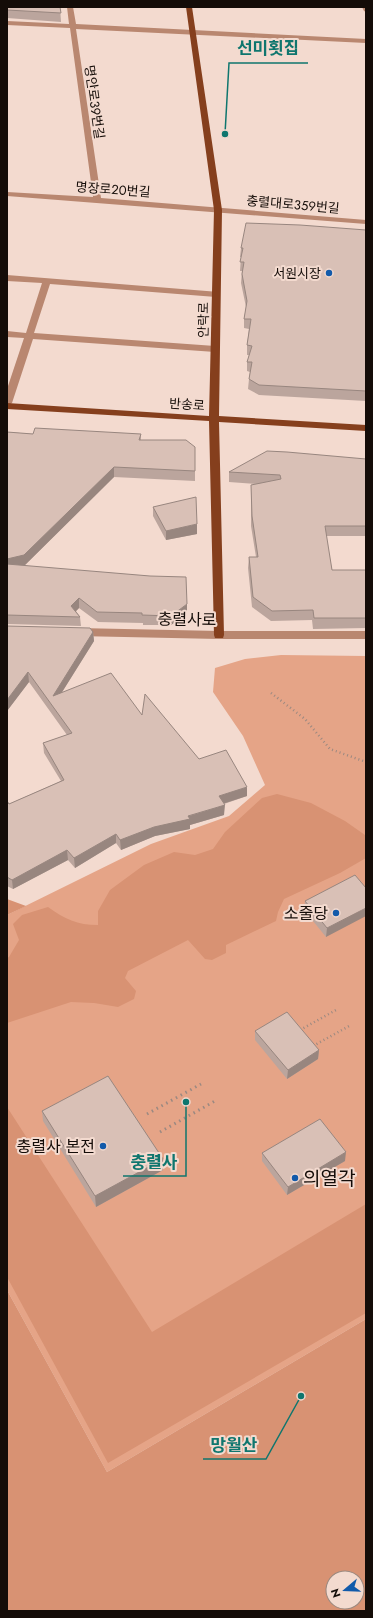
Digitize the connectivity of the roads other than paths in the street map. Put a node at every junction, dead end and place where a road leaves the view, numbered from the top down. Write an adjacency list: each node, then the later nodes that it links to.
1 (70, 7): 6 (street, 명안로39번길)
2 (189, 7): 7 (main road, 안락로)
3 (365, 7): 4 (street)
4 (366, 10)
5 (7, 23): 6 (street)
6 (72, 26): 7 (street); 10 (street, 명안로39번길)
7 (193, 32): 8 (street); 11 (main road, 안락로)
8 (366, 41)
9 (7, 194): 10 (street, 명장로20번길)
10 (97, 200): 11 (street, 명장로20번길)
11 (218, 210): 12 (street, 충렬대로359번길); 15 (main road, 안락로)
12 (366, 222)
13 (7, 278): 14 (street)
14 (47, 281): 15 (street); 17 (street)
15 (216, 294): 18 (main road, 안락로)
16 (7, 334): 17 (street)
17 (30, 336): 18 (street); 19 (street)
18 (215, 349): 21 (main road, 안락로)
19 (7, 403)
20 (7, 406): 21 (main road, 반송로)
21 (214, 419): 22 (main road, 반송로); 24 (main road, 안락로)
22 (366, 428)
23 (70, 632): 24 (street, 충렬사로)
24 (219, 635): 25 (street, 충렬사로)
25 (366, 635)

